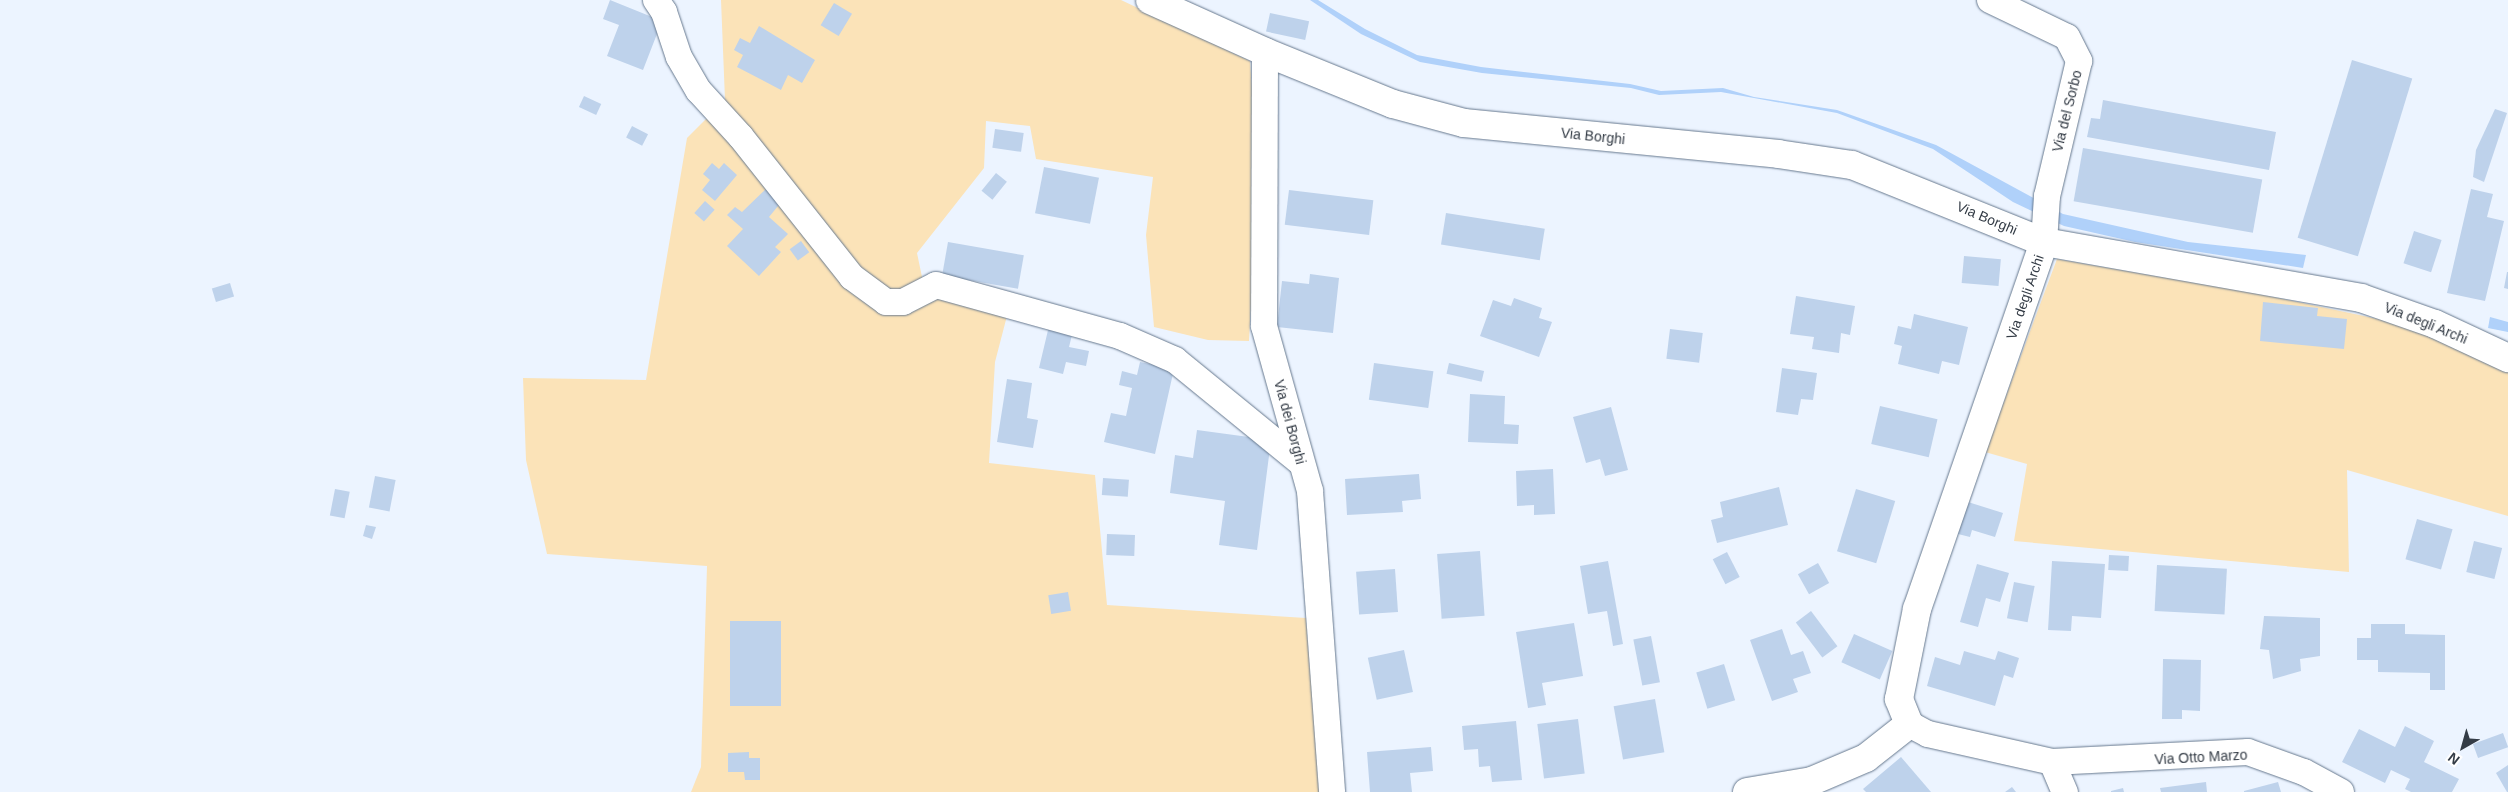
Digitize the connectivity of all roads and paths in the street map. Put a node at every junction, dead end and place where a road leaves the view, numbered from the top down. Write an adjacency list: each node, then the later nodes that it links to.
1 (656, 0): 7 (street)
2 (1150, 0): 4 (main road, Via Borghi)
3 (1990, 0): 5 (street, Via del Sorbo)
4 (1265, 52): 5 (main road, Via Borghi); 7 (street, Via dei Borghi)
5 (2046, 233): 6 (main road, Via degli Archi); 8 (main road, Via degli Archi)
6 (2508, 358)
7 (1300, 462): 10 (street, Via dei Borghi)
8 (1908, 724): 9 (street, Via Otto Marzo); 11 (main road)
9 (2052, 762): 12 (street); 13 (street, Via Otto Marzo)
10 (1332, 792)
11 (1747, 792)
12 (2065, 792)
13 (2341, 792)

